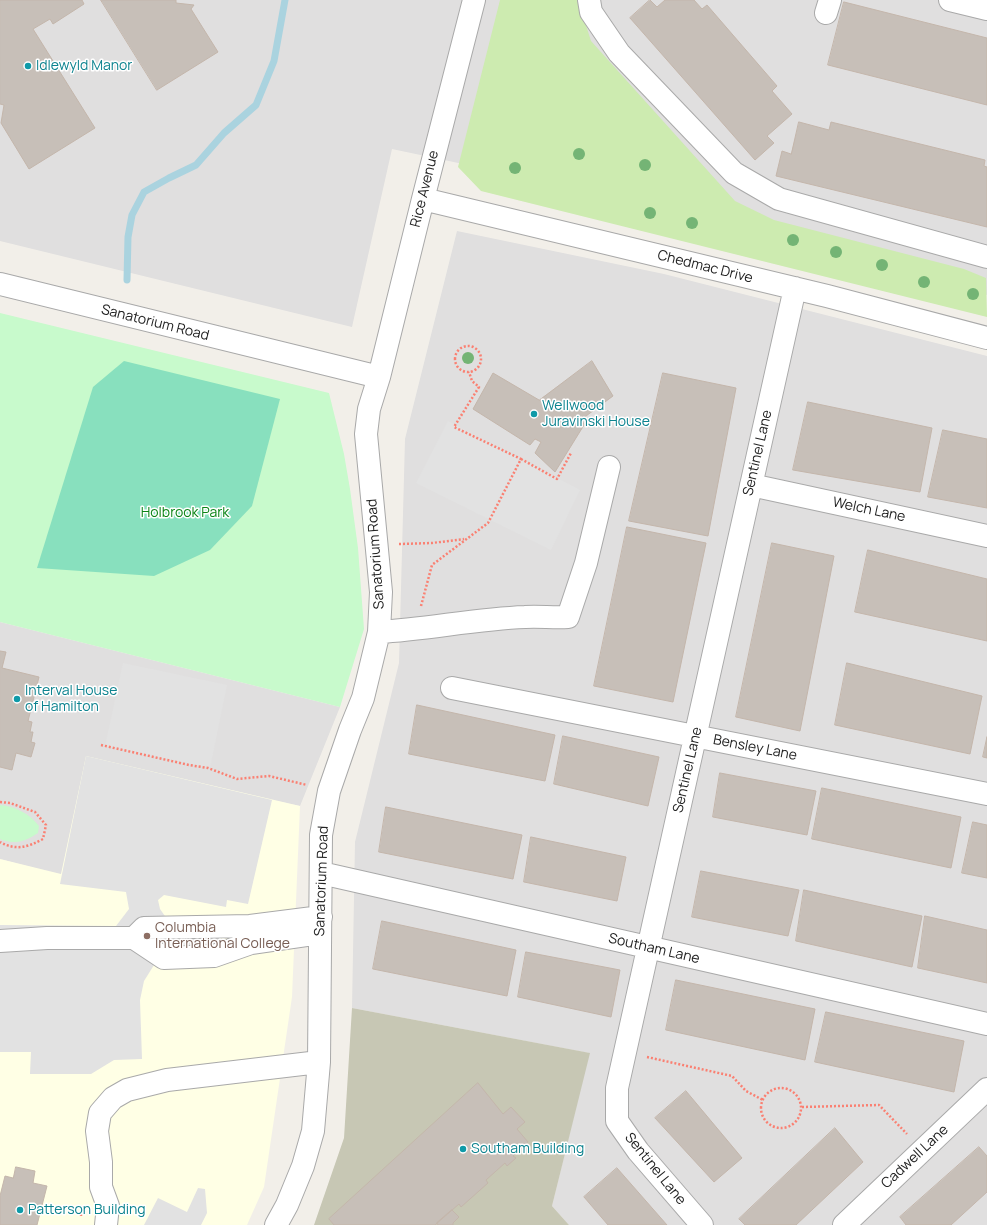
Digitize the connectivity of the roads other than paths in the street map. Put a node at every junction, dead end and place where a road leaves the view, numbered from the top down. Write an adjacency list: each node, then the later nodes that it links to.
1 (474, 0): 5 (street, Rice Avenue)
2 (589, 0): 6 (street)
3 (950, 0): 4 (street)
4 (987, 9)
5 (422, 199): 8 (street, Chedmac Drive); 10 (street, Rice Avenue)
6 (987, 256)
7 (0, 284): 10 (street, Sanatorium Road)
8 (795, 288): 9 (street, Chedmac Drive); 12 (street, Sentinel Lane)
9 (987, 338)
10 (378, 377): 14 (street, Sanatorium Road)
11 (609, 467): 14 (street)
12 (752, 485): 13 (street, Welch Lane); 16 (street, Sentinel Lane)
13 (987, 536)
14 (379, 632): 18 (street, Sanatorium Road)
15 (452, 688): 16 (street, Bensley Lane)
16 (695, 736): 17 (street, Bensley Lane); 22 (street, Sentinel Lane)
17 (987, 794)
18 (321, 873): 19 (street, Sanatorium Road); 22 (street, Southam Lane)
19 (320, 925): 21 (street); 21 (street); 24 (street, Sanatorium Road)
20 (0, 941): 21 (street)
21 (138, 942)
22 (648, 947): 23 (street, Southam Lane); 29 (street, Sentinel Lane)
23 (987, 1024)
24 (319, 1062): 27 (street); 28 (street, Sanatorium Road)
25 (987, 1090): 26 (street, Cadwell Lane)
26 (850, 1223)
27 (106, 1225)
28 (276, 1225)
29 (702, 1225)

